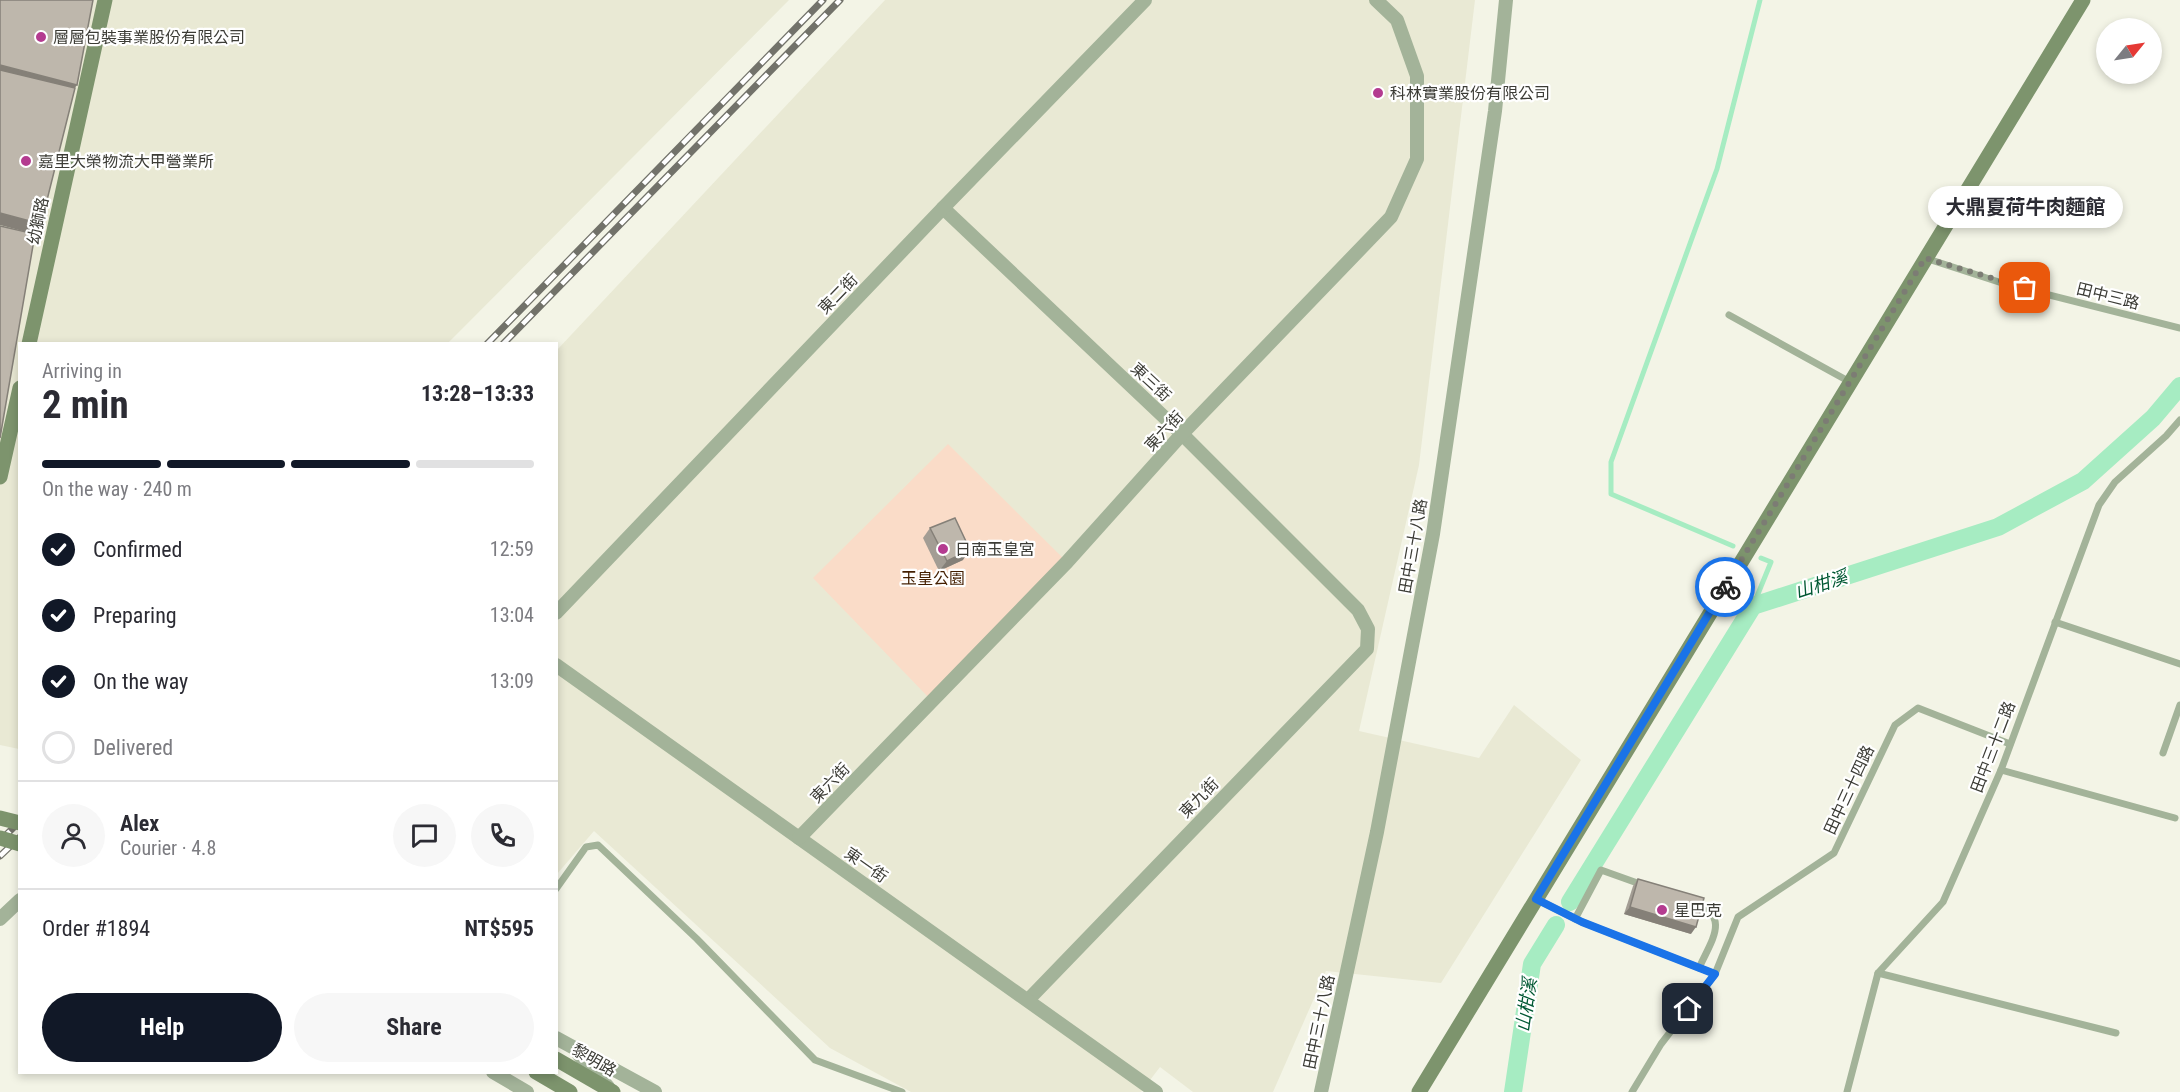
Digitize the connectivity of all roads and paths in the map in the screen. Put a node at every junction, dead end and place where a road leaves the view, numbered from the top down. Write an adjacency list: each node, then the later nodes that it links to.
1 (105, 0): 10 (main road, 幼獅路)
2 (1145, 0): 6 (street, 東二街)
3 (1376, 0): 14 (street, 東六街)
4 (1506, 0): 56 (street, 田中三十八路)
5 (2083, 0): 7 (main road)
6 (943, 208): 14 (street, 東三街); 17 (street, 東二街)
7 (1925, 258): 9 (lane, 田中三路); 11 (main road)
8 (1729, 315): 11 (lane)
9 (2180, 328)
10 (29, 342)
11 (1850, 382): 34 (main road)
12 (18, 397): 15 (main road)
13 (2180, 420): 18 (lane, 田中三十二路)
14 (1182, 435): 16 (street, 東三街); 29 (street, 東六街)
15 (0, 477)
16 (1358, 610): 41 (street, 東九街)
17 (558, 611)
18 (2055, 622): 19 (lane); 22 (lane, 田中三十二路)
19 (2180, 664)
20 (558, 666): 29 (street, 東一街)
21 (2180, 705): 23 (lane)
22 (2010, 744): 24 (lane, 田中三十二路); 40 (lane, 田中三十四路)
23 (2163, 753)
24 (2001, 770): 26 (lane); 39 (lane, 田中三十二路)
25 (0, 818): 27 (main road, bridge)
26 (2175, 818)
27 (18, 822)
28 (0, 838): 30 (main road, bridge)
29 (800, 838): 41 (street, 東一街)
30 (18, 843)
31 (558, 886): 55 (lane)
32 (1653, 888): 37 (lane)
33 (1683, 898): 38 (lane)
34 (1536, 899): 37 (lane); 57 (main road)
35 (18, 902): 36 (street)
36 (0, 919)
37 (1575, 919): 38 (lane)
38 (1700, 968): 40 (lane)
39 (1878, 973): 42 (lane); 59 (lane, 田中三十二路)
40 (1715, 974): 58 (lane, 田中三十四路)
41 (1028, 1000): 49 (street, 東一街)
42 (2116, 1033)
43 (558, 1039): 44 (street)
44 (573, 1047): 53 (street); 54 (street)
45 (562, 1062): 53 (main road, 黎明路)
46 (496, 1074): 50 (street)
47 (537, 1074): 51 (street)
48 (538, 1074): 52 (main road)
49 (1152, 1091)
50 (527, 1092)
51 (556, 1092)
52 (570, 1092)
53 (612, 1092)
54 (655, 1092)
55 (902, 1092)
56 (1321, 1092)
57 (1419, 1092)
58 (1632, 1092)
59 (1846, 1092)

